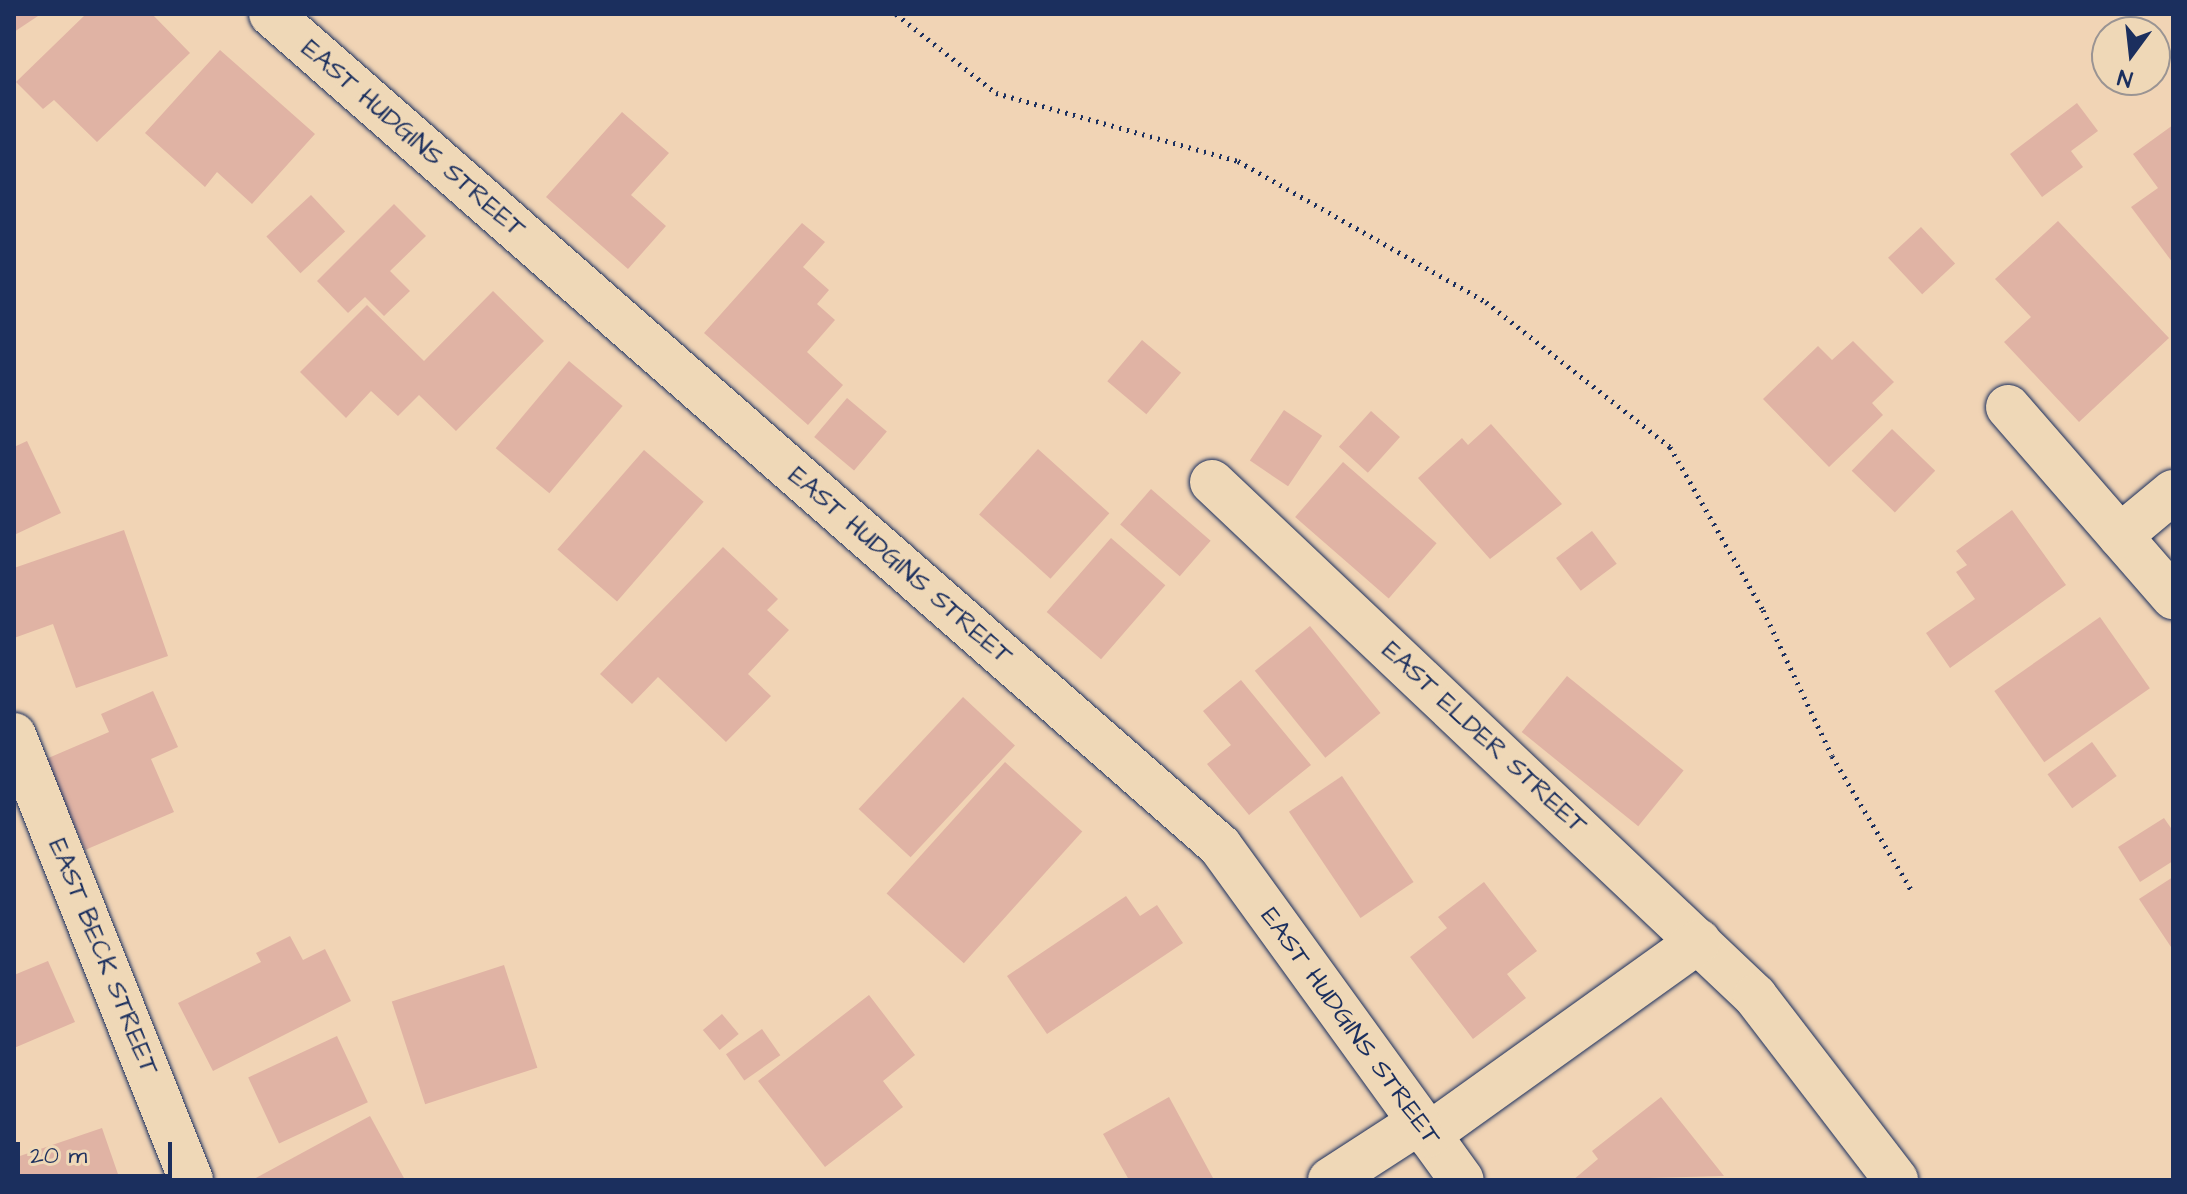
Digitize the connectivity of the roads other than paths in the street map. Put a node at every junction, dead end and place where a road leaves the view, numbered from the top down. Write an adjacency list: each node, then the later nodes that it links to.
1 (271, 14): 9 (street, EAST HUDGINS STREET)
2 (2008, 407): 5 (street)
3 (1212, 482): 8 (street, EAST ELDER STREET)
4 (2173, 492): 5 (street)
5 (2120, 536): 6 (street)
6 (2173, 597)
7 (14, 735): 10 (street, EAST BECK STREET)
8 (1699, 941): 9 (street); 13 (street, EAST ELDER STREET)
9 (1423, 1129): 11 (street); 12 (street, EAST HUDGINS STREET)
10 (191, 1180)
11 (1330, 1180)
12 (1462, 1180)
13 (1896, 1180)

